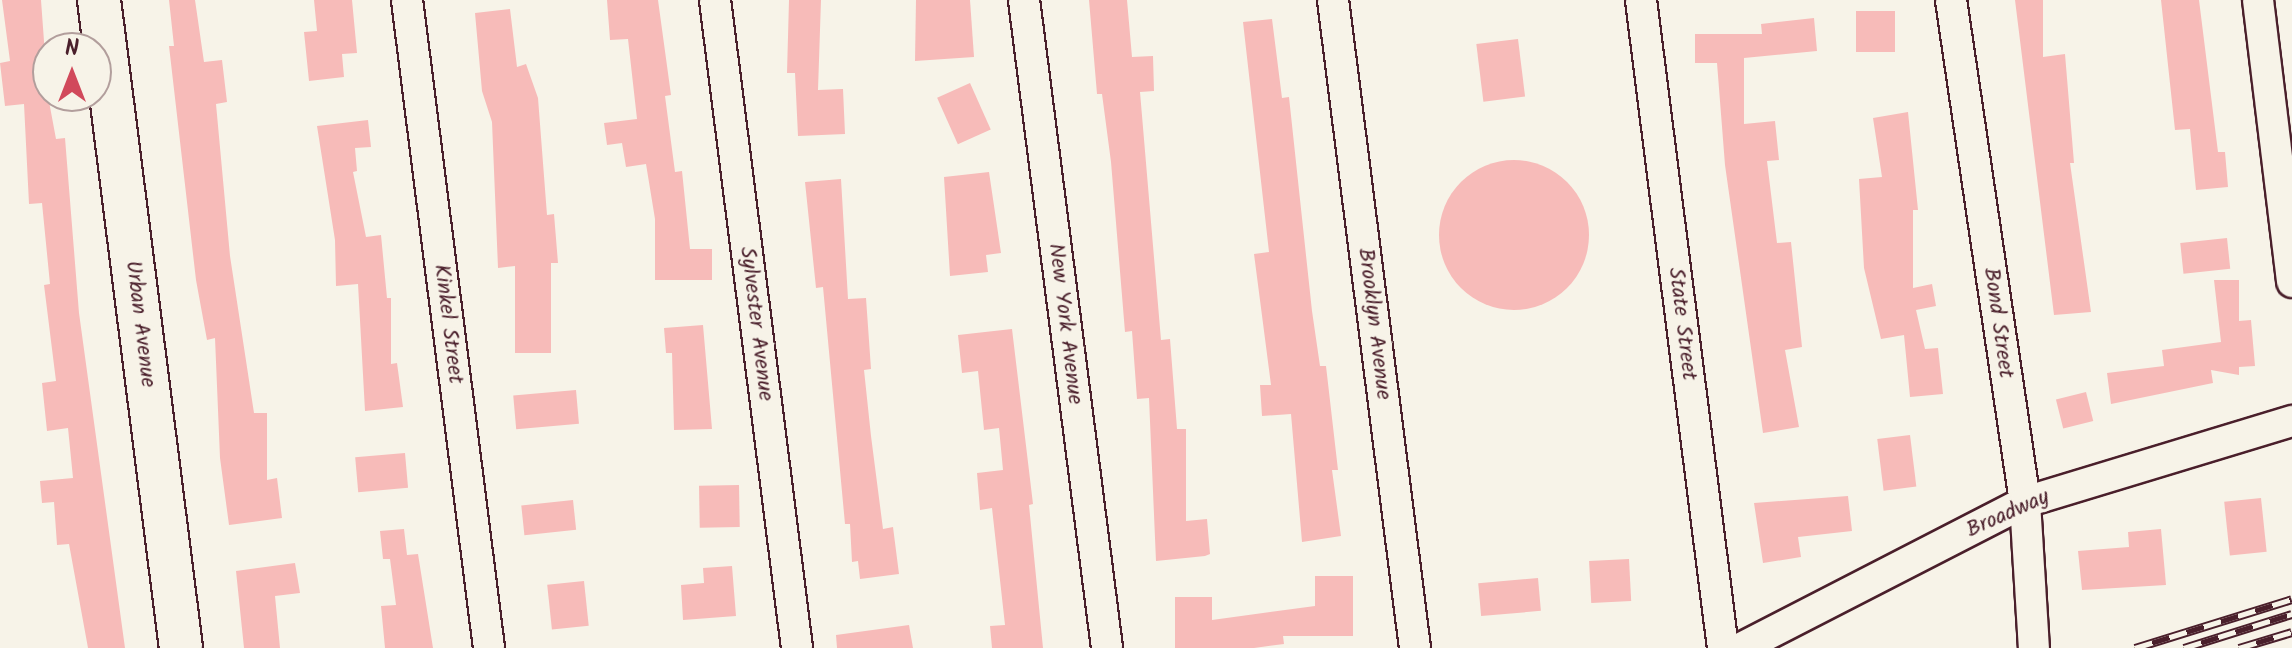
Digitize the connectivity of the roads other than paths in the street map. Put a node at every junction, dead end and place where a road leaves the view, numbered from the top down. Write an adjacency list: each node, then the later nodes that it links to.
1 (99, 0): 12 (street, Urban Avenue)
2 (407, 0): 13 (street, Kinkel Street)
3 (715, 0): 14 (street, Sylvester Avenue)
4 (1024, 0): 15 (street, New York Avenue)
5 (1333, 0): 16 (street, Brooklyn Avenue)
6 (1641, 0): 17 (street, State Street)
7 (1951, 0): 11 (street, Bond Street)
8 (2258, 0): 9 (street)
9 (2292, 282)
10 (2292, 421): 11 (street, Broadway)
11 (2025, 502): 18 (street, Broadway); 19 (street, Bond Street)
12 (181, 648)
13 (489, 648)
14 (797, 648)
15 (1107, 648)
16 (1415, 648)
17 (1723, 648)
18 (1741, 648)
19 (2034, 648)

